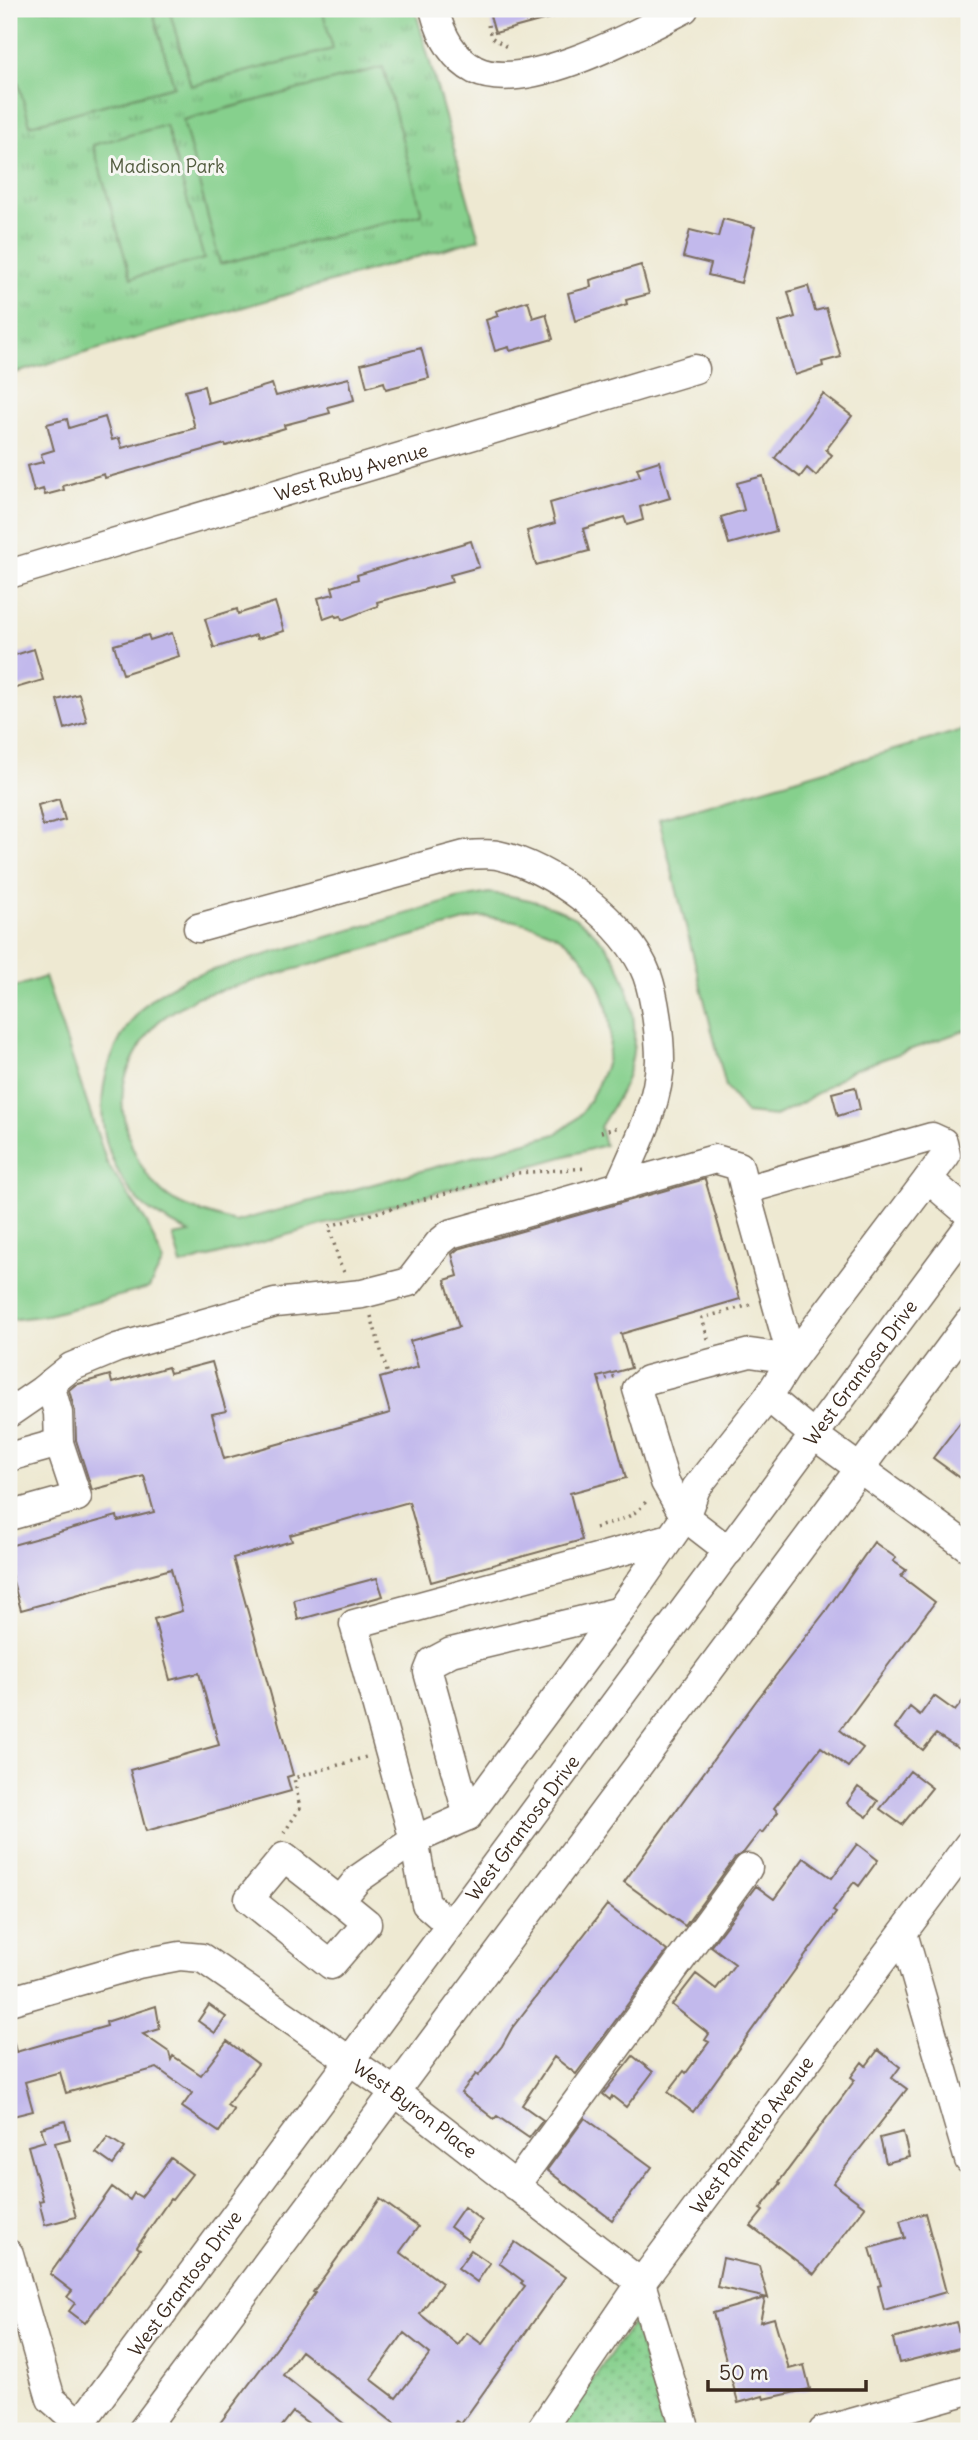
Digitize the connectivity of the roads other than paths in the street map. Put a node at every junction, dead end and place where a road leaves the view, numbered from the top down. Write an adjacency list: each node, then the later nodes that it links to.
1 (434, 9): 2 (street)
2 (684, 9)
3 (695, 369): 4 (street, West Ruby Avenue)
4 (9, 574)
5 (198, 928): 6 (street)
6 (624, 1175): 8 (street); 13 (street)
7 (928, 1180): 8 (street); 9 (street); 12 (street)
8 (745, 1190): 12 (street)
9 (969, 1214)
10 (969, 1226): 16 (street, West Grantosa Drive)
11 (969, 1322): 19 (street)
12 (792, 1359): 14 (street); 21 (street)
13 (50, 1384): 15 (street); 17 (street)
14 (768, 1397): 16 (street); 21 (street)
15 (9, 1413)
16 (815, 1436): 19 (street); 23 (street, West Grantosa Drive)
17 (59, 1443): 18 (street); 20 (street)
18 (9, 1457)
19 (860, 1469): 22 (street); 34 (street)
20 (9, 1516)
21 (677, 1528): 23 (street); 24 (street); 26 (street)
22 (969, 1548)
23 (729, 1551): 30 (street, West Grantosa Drive)
24 (620, 1611): 25 (street); 25 (street)
25 (468, 1816): 26 (street)
26 (414, 1840): 29 (street); 30 (street)
27 (969, 1844): 31 (street, West Palmetto Avenue)
28 (748, 1868): 36 (street)
29 (340, 1901): 29 (street)
30 (450, 1925): 33 (street, West Grantosa Drive)
31 (903, 1933): 35 (street); 38 (street, West Palmetto Avenue)
32 (9, 2001): 33 (street, West Byron Place)
33 (348, 2060): 34 (street, West Byron Place); 42 (street, West Grantosa Drive)
34 (395, 2092): 36 (street, West Byron Place); 43 (street)
35 (969, 2160)
36 (514, 2186): 38 (street, West Byron Place)
37 (9, 2254): 39 (street)
38 (641, 2283): 44 (street, West Palmetto Avenue); 45 (street)
39 (15, 2296): 42 (street)
40 (969, 2390): 41 (street)
41 (864, 2426): 46 (street)
42 (80, 2429)
43 (142, 2431)
44 (540, 2431)
45 (686, 2431)
46 (823, 2431)

